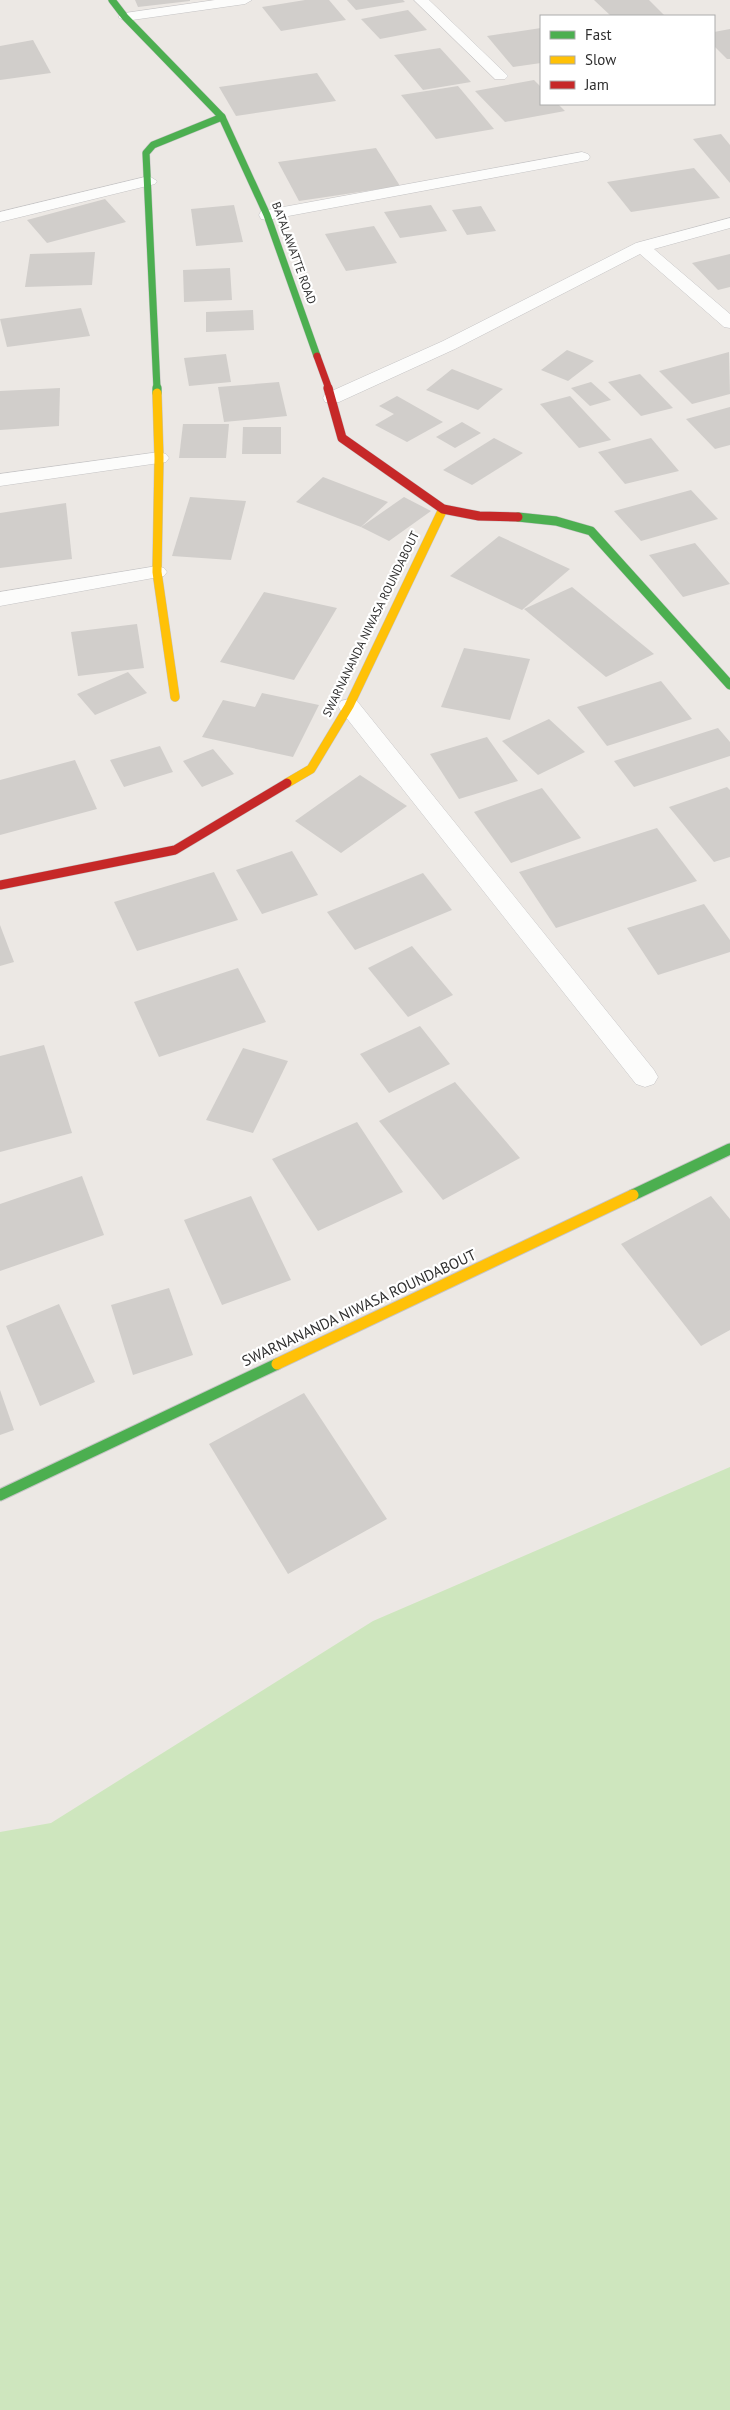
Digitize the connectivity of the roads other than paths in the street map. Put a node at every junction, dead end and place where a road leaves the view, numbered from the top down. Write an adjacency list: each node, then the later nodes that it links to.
1 (112, 0): 4 (street, BATALAWATTE ROAD)
2 (245, 0): 4 (street)
3 (421, 0): 5 (street)
4 (125, 17): 6 (street, BATALAWATTE ROAD)
5 (500, 76)
6 (222, 117): 8 (street); 9 (street, BATALAWATTE ROAD)
7 (582, 157): 9 (street)
8 (149, 181): 10 (street); 15 (street)
9 (267, 215): 14 (street, BATALAWATTE ROAD)
10 (0, 217)
11 (730, 223): 12 (street)
12 (642, 247): 13 (street); 14 (street)
13 (730, 323)
14 (332, 398): 17 (street, BATALAWATTE ROAD)
15 (159, 458): 16 (street); 18 (street)
16 (0, 480)
17 (443, 509): 20 (street); 22 (street, SWARNANANDA NIWASA ROUNDABOUT)
18 (157, 572): 19 (street); 21 (street)
19 (0, 599)
20 (730, 685)
21 (175, 698)
22 (349, 706): 23 (street, SWARNANANDA NIWASA ROUNDABOUT); 24 (street)
23 (0, 884)
24 (645, 1077)
25 (730, 1149): 26 (street, SWARNANANDA NIWASA ROUNDABOUT)
26 (0, 1495)

